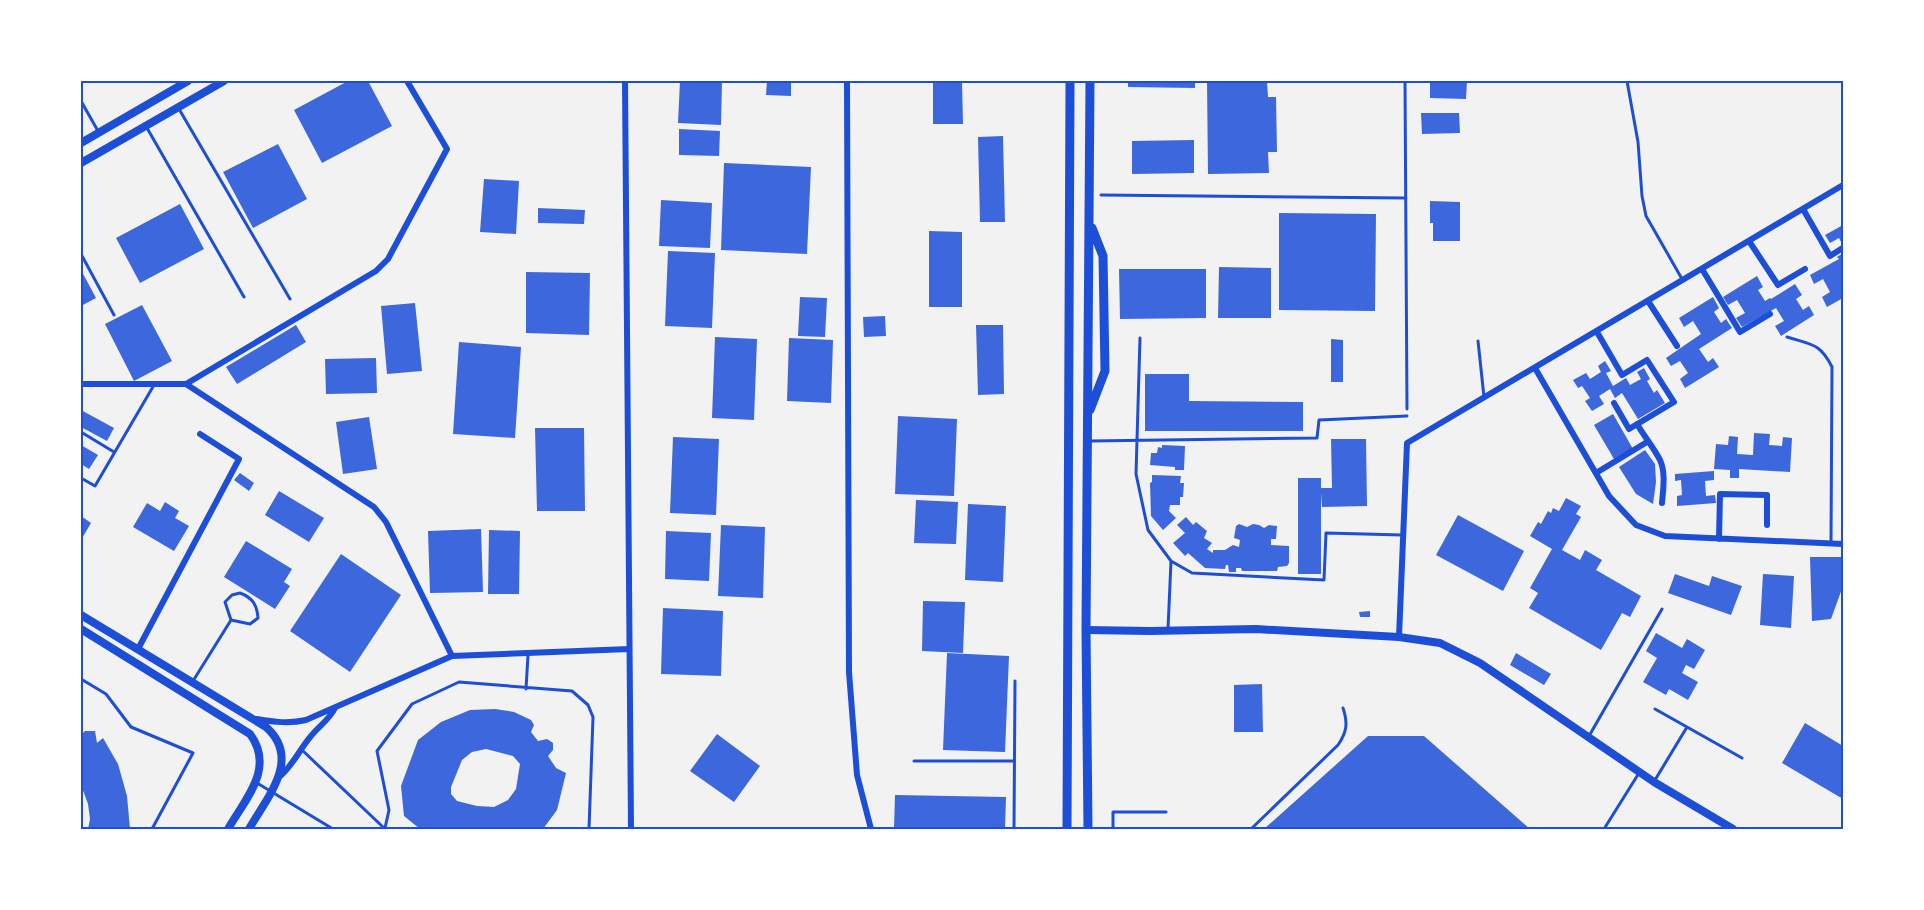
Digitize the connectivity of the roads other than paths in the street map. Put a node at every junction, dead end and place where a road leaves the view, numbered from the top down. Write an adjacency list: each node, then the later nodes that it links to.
1 (188, 81): 12 (street)
2 (224, 81): 10 (street)
3 (407, 81): 37 (street)
4 (625, 81): 66 (street)
5 (848, 81): 96 (street)
6 (1070, 81): 98 (main road)
7 (1090, 81): 17 (main road)
8 (1627, 81): 23 (lane)
9 (81, 101): 12 (lane)
10 (178, 108): 11 (street); 25 (lane)
11 (146, 126): 14 (street); 24 (lane)
12 (99, 132): 13 (street)
13 (81, 143)
14 (81, 163)
15 (1843, 185): 16 (street)
16 (1803, 209): 18 (street); 19 (street)
17 (1090, 224): 40 (main road); 40 (main road)
18 (1749, 241): 21 (street); 22 (street)
19 (1841, 249)
20 (81, 254): 28 (lane)
21 (1702, 269): 23 (street); 27 (street)
22 (1805, 269)
23 (1682, 281): 26 (street)
24 (244, 297)
25 (290, 299)
26 (1648, 301): 29 (street); 33 (street)
27 (1770, 314)
28 (114, 315)
29 (1597, 332): 34 (street); 42 (street)
30 (1787, 337): 55 (lane)
31 (1140, 338): 45 (lane)
32 (1478, 341): 38 (lane)
33 (1677, 346)
34 (1536, 368): 38 (street); 49 (street)
35 (81, 384): 36 (street)
36 (155, 384): 37 (street); 48 (lane)
37 (186, 384): 68 (street)
38 (1484, 398): 53 (street)
39 (1614, 403): 42 (street)
40 (1088, 416): 46 (main road)
41 (1407, 416): 45 (lane)
42 (1637, 424): 47 (street)
43 (81, 432): 48 (lane)
44 (200, 434): 65 (street)
45 (1137, 440): 46 (lane); 57 (lane)
46 (1088, 441): 62 (main road)
47 (1647, 442): 49 (street); 51 (street)
48 (114, 452): 50 (lane)
49 (1596, 474): 54 (street)
50 (81, 478)
51 (1662, 503)
52 (1767, 525): 54 (street)
53 (1402, 535): 57 (lane); 64 (street)
54 (1719, 539): 55 (street)
55 (1831, 543): 56 (street)
56 (1843, 544)
57 (1171, 561): 63 (lane)
58 (1662, 609): 78 (lane)
59 (81, 615): 65 (street)
60 (231, 620): 60 (lane); 71 (lane)
61 (81, 629): 85 (street)
62 (1086, 630): 63 (street); 99 (main road)
63 (1168, 631): 64 (street)
64 (1399, 637): 78 (street)
65 (138, 650): 71 (street)
66 (629, 650): 67 (street); 95 (street)
67 (528, 652): 68 (street); 72 (lane)
68 (452, 657): 73 (street)
69 (81, 679): 89 (lane)
70 (1015, 681): 82 (lane)
71 (192, 682): 76 (street)
72 (526, 689): 93 (lane); 94 (lane)
73 (336, 708): 76 (street); 79 (street)
74 (1343, 708): 101 (lane)
75 (1655, 709): 77 (lane)
76 (250, 717): 84 (street)
77 (1687, 727): 80 (lane); 86 (lane)
78 (1588, 738): 83 (street)
79 (301, 749): 84 (street); 93 (lane)
80 (1742, 758)
81 (914, 761): 82 (lane)
82 (1014, 761): 97 (lane)
83 (1640, 772): 86 (street); 102 (lane)
84 (278, 778): 87 (street)
85 (255, 782): 87 (lane); 90 (street)
86 (1654, 782): 103 (street)
87 (271, 791): 91 (street); 92 (lane)
88 (1166, 812): 100 (lane)
89 (152, 829)
90 (228, 829)
91 (249, 829)
92 (333, 829)
93 (385, 829)
94 (589, 829)
95 (631, 829)
96 (872, 829)
97 (1014, 829)
98 (1067, 829)
99 (1088, 829)
100 (1113, 829)
101 (1251, 829)
102 (1604, 829)
103 (1733, 829)

